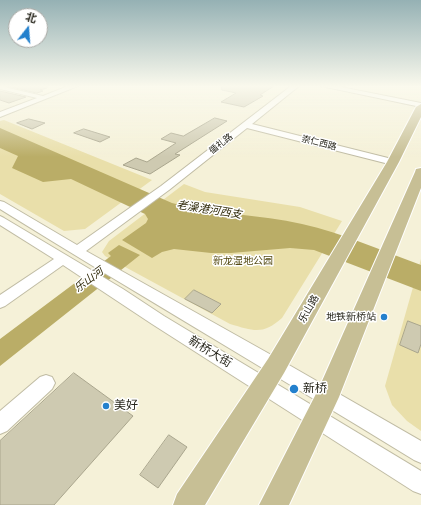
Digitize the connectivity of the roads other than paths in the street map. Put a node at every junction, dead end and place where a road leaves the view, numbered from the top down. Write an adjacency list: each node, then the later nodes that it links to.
1 (14, 110): 4 (street)
2 (265, 110): 5 (street, 循礼路)
3 (419, 110): 6 (main road, 乐山路)
4 (0, 115)
5 (245, 125): 6 (street, 崇仁西路); 10 (street, 循礼路)
6 (393, 162): 14 (main road, 乐山路)
7 (421, 172): 16 (main road)
8 (0, 204): 10 (street, 新桥大街)
9 (0, 220): 11 (street, 新桥大街)
10 (77, 251): 12 (street, 新桥大街)
11 (63, 259): 12 (street, 新桥大街); 13 (street)
12 (124, 287): 14 (street, 新桥大街); 14 (street, 新桥大街)
13 (0, 302)
14 (270, 375): 16 (street, 新桥大街); 20 (main road, 乐山路)
15 (46, 383): 17 (street)
16 (322, 407): 18 (street, 新桥大街); 19 (street, 新桥大街); 21 (main road)
17 (0, 424)
18 (421, 453)
19 (421, 483)
20 (188, 505)
21 (274, 505)

